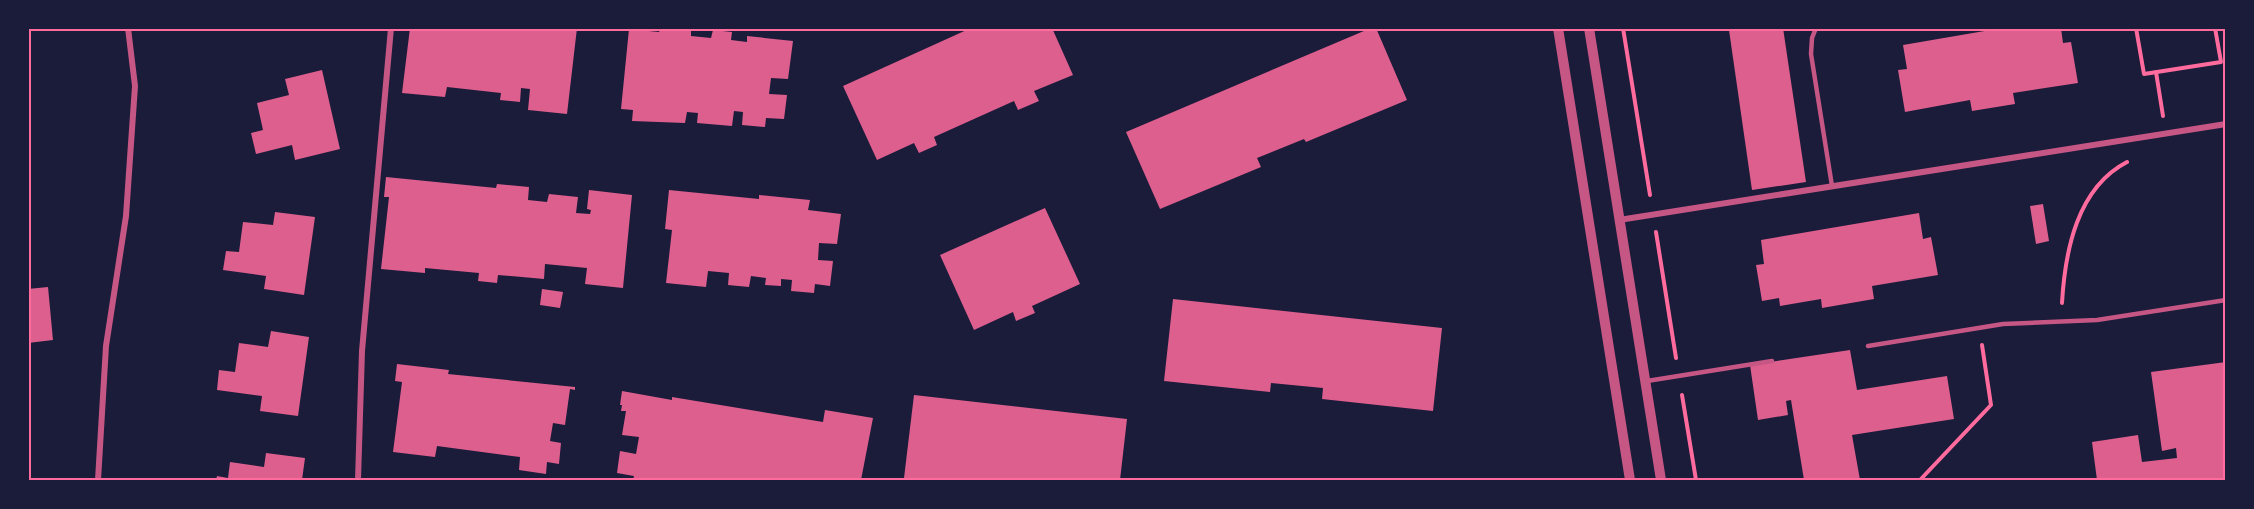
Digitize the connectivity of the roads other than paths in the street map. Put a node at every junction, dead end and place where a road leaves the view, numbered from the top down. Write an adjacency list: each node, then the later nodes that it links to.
1 (128, 28): 13 (street)
2 (391, 28): 14 (street)
3 (1558, 28): 15 (street)
4 (1588, 28): 8 (street)
5 (1816, 28): 7 (lane)
6 (2226, 124): 7 (street)
7 (1832, 186): 8 (street)
8 (1619, 219): 12 (street)
9 (2226, 300): 10 (lane)
10 (1868, 346)
11 (1772, 361): 12 (lane)
12 (1645, 381): 16 (street)
13 (98, 480)
14 (358, 480)
15 (1630, 480)
16 (1661, 480)

